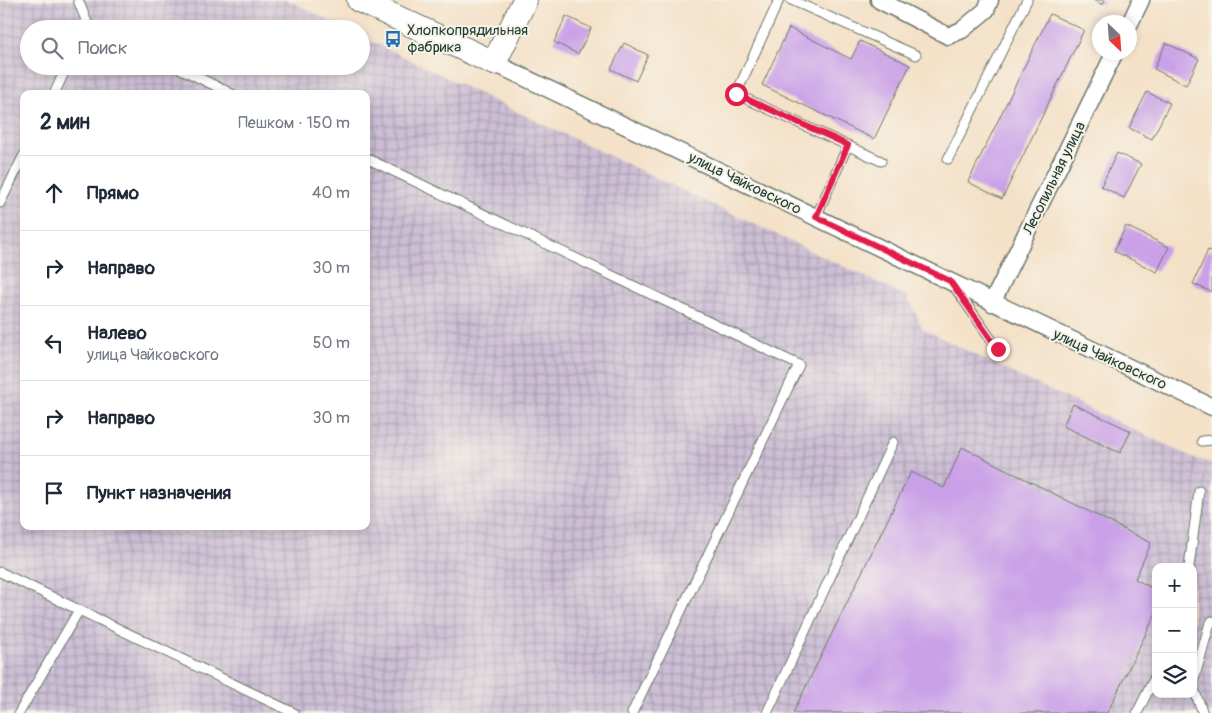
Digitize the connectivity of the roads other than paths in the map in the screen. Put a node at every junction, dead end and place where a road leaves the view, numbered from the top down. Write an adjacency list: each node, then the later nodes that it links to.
1 (78, 0): 11 (lane)
2 (359, 0): 14 (main road, улица Чайковского)
3 (525, 0): 14 (main road)
4 (779, 0): 19 (lane)
5 (791, 0): 12 (lane)
6 (879, 0): 7 (street)
7 (990, 0)
8 (1027, 0): 20 (lane)
9 (1141, 0): 10 (street)
10 (1134, 15)
11 (85, 20)
12 (916, 55)
13 (1111, 60): 27 (street, Лесопильная улица)
14 (494, 63): 25 (street, улица Чайковского)
15 (63, 75): 17 (lane)
16 (193, 75): 18 (lane)
17 (56, 90)
18 (224, 90)
19 (848, 145): 22 (lane); 25 (lane)
20 (948, 159)
21 (370, 160): 43 (lane)
22 (881, 161)
23 (20, 163): 24 (lane)
24 (0, 203)
25 (816, 217): 26 (street, улица Чайковского)
26 (950, 281): 27 (street, улица Чайковского); 28 (lane)
27 (992, 303): 29 (street, улица Чайковского)
28 (998, 349)
29 (1212, 407)
30 (1212, 440): 31 (lane)
31 (1202, 441)
32 (893, 442): 44 (lane)
33 (1199, 491): 34 (lane)
34 (1190, 563)
35 (0, 572): 36 (lane)
36 (78, 610): 41 (lane); 42 (lane)
37 (1212, 621): 38 (lane)
38 (1197, 670)
39 (1152, 683): 45 (lane)
40 (1197, 696): 46 (lane)
41 (19, 713)
42 (294, 713)
43 (632, 713)
44 (766, 713)
45 (1137, 713)
46 (1203, 713)

